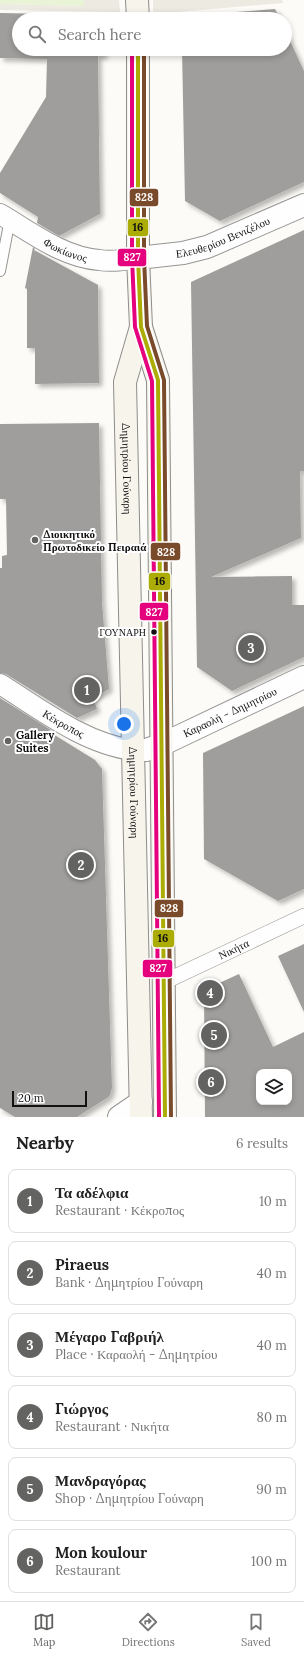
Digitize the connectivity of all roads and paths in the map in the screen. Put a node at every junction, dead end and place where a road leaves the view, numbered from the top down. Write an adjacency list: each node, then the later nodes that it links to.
1 (138, 56): 4 (main road, Δημητρίου Γούναρη)
2 (304, 205): 4 (street, Ελευθερίου Βενιζέλου)
3 (5, 216): 4 (street, Φωκίωνος); 5 (lane)
4 (138, 258): 6 (main road, Δημητρίου Γούναρη)
5 (0, 271)
6 (141, 327): 9 (main road, Δημητρίου Γούναρη); 10 (main road, Δημητρίου Γούναρη)
7 (304, 677): 9 (street, Καραολή - Δημητρίου)
8 (0, 684): 10 (street, Κέκροπος)
9 (161, 745): 10 (street, Καραολή - Δημητρίου); 12 (main road, Δημητρίου Γούναρη)
10 (133, 750): 13 (main road, Δημητρίου Γούναρη)
11 (304, 916): 12 (street, Νικήτα)
12 (164, 982): 15 (main road, Δημητρίου Γούναρη)
13 (141, 1110): 14 (street)
14 (119, 1117)
15 (165, 1117)

